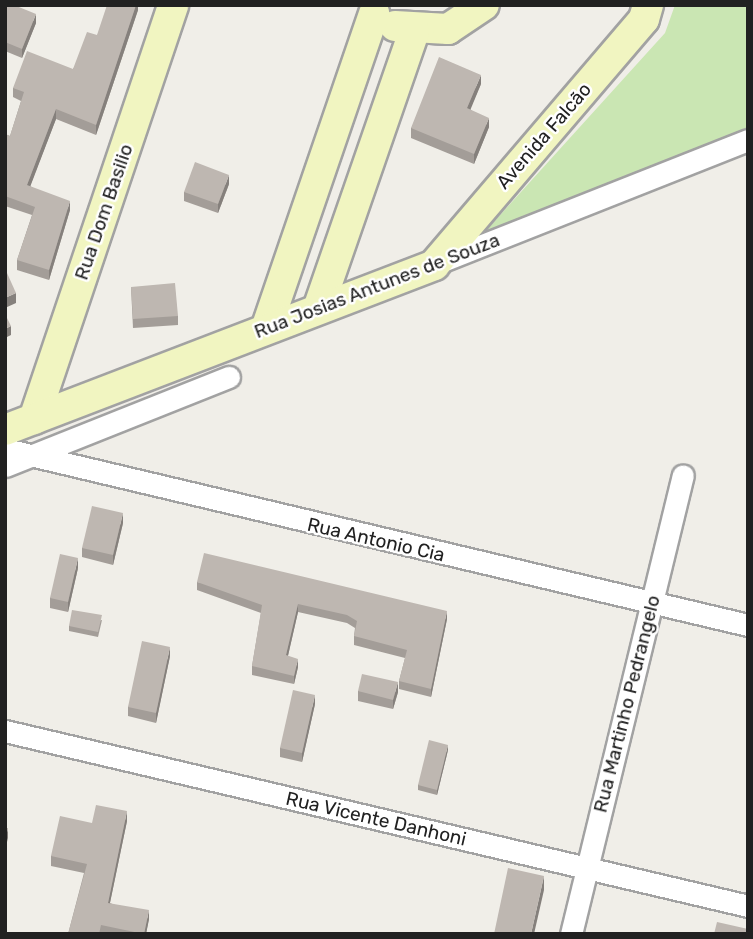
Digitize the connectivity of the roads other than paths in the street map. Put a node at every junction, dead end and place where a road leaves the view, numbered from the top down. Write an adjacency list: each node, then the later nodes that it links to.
1 (173, 5): 11 (street, Rua Dom Basilio)
2 (484, 5): 5 (street)
3 (648, 5): 7 (street, Avenida Falcão)
4 (370, 9): 5 (street); 9 (street)
5 (414, 31): 8 (street)
6 (748, 140): 7 (street, Rua Josias Antunes de Souza)
7 (434, 265): 8 (street, Rua Josias Antunes de Souza)
8 (318, 309): 9 (street, Rua Josias Antunes de Souza)
9 (266, 329): 11 (street, Rua Josias Antunes de Souza)
10 (229, 377): 13 (street)
11 (34, 419): 12 (street, Rua Josias Antunes de Souza)
12 (5, 430)
13 (11, 458): 15 (street, Rua Antonio Cia)
14 (683, 475): 15 (street, Rua Martinho Pedrangelo)
15 (652, 603): 16 (street, Rua Antonio Cia); 18 (street, Rua Martinho Pedrangelo)
16 (748, 625)
17 (5, 731): 18 (street, Rua Vicente Danhoni)
18 (587, 869): 19 (street, Rua Vicente Danhoni); 20 (street, Rua Martinho Pedrangelo)
19 (748, 906)
20 (571, 934)

